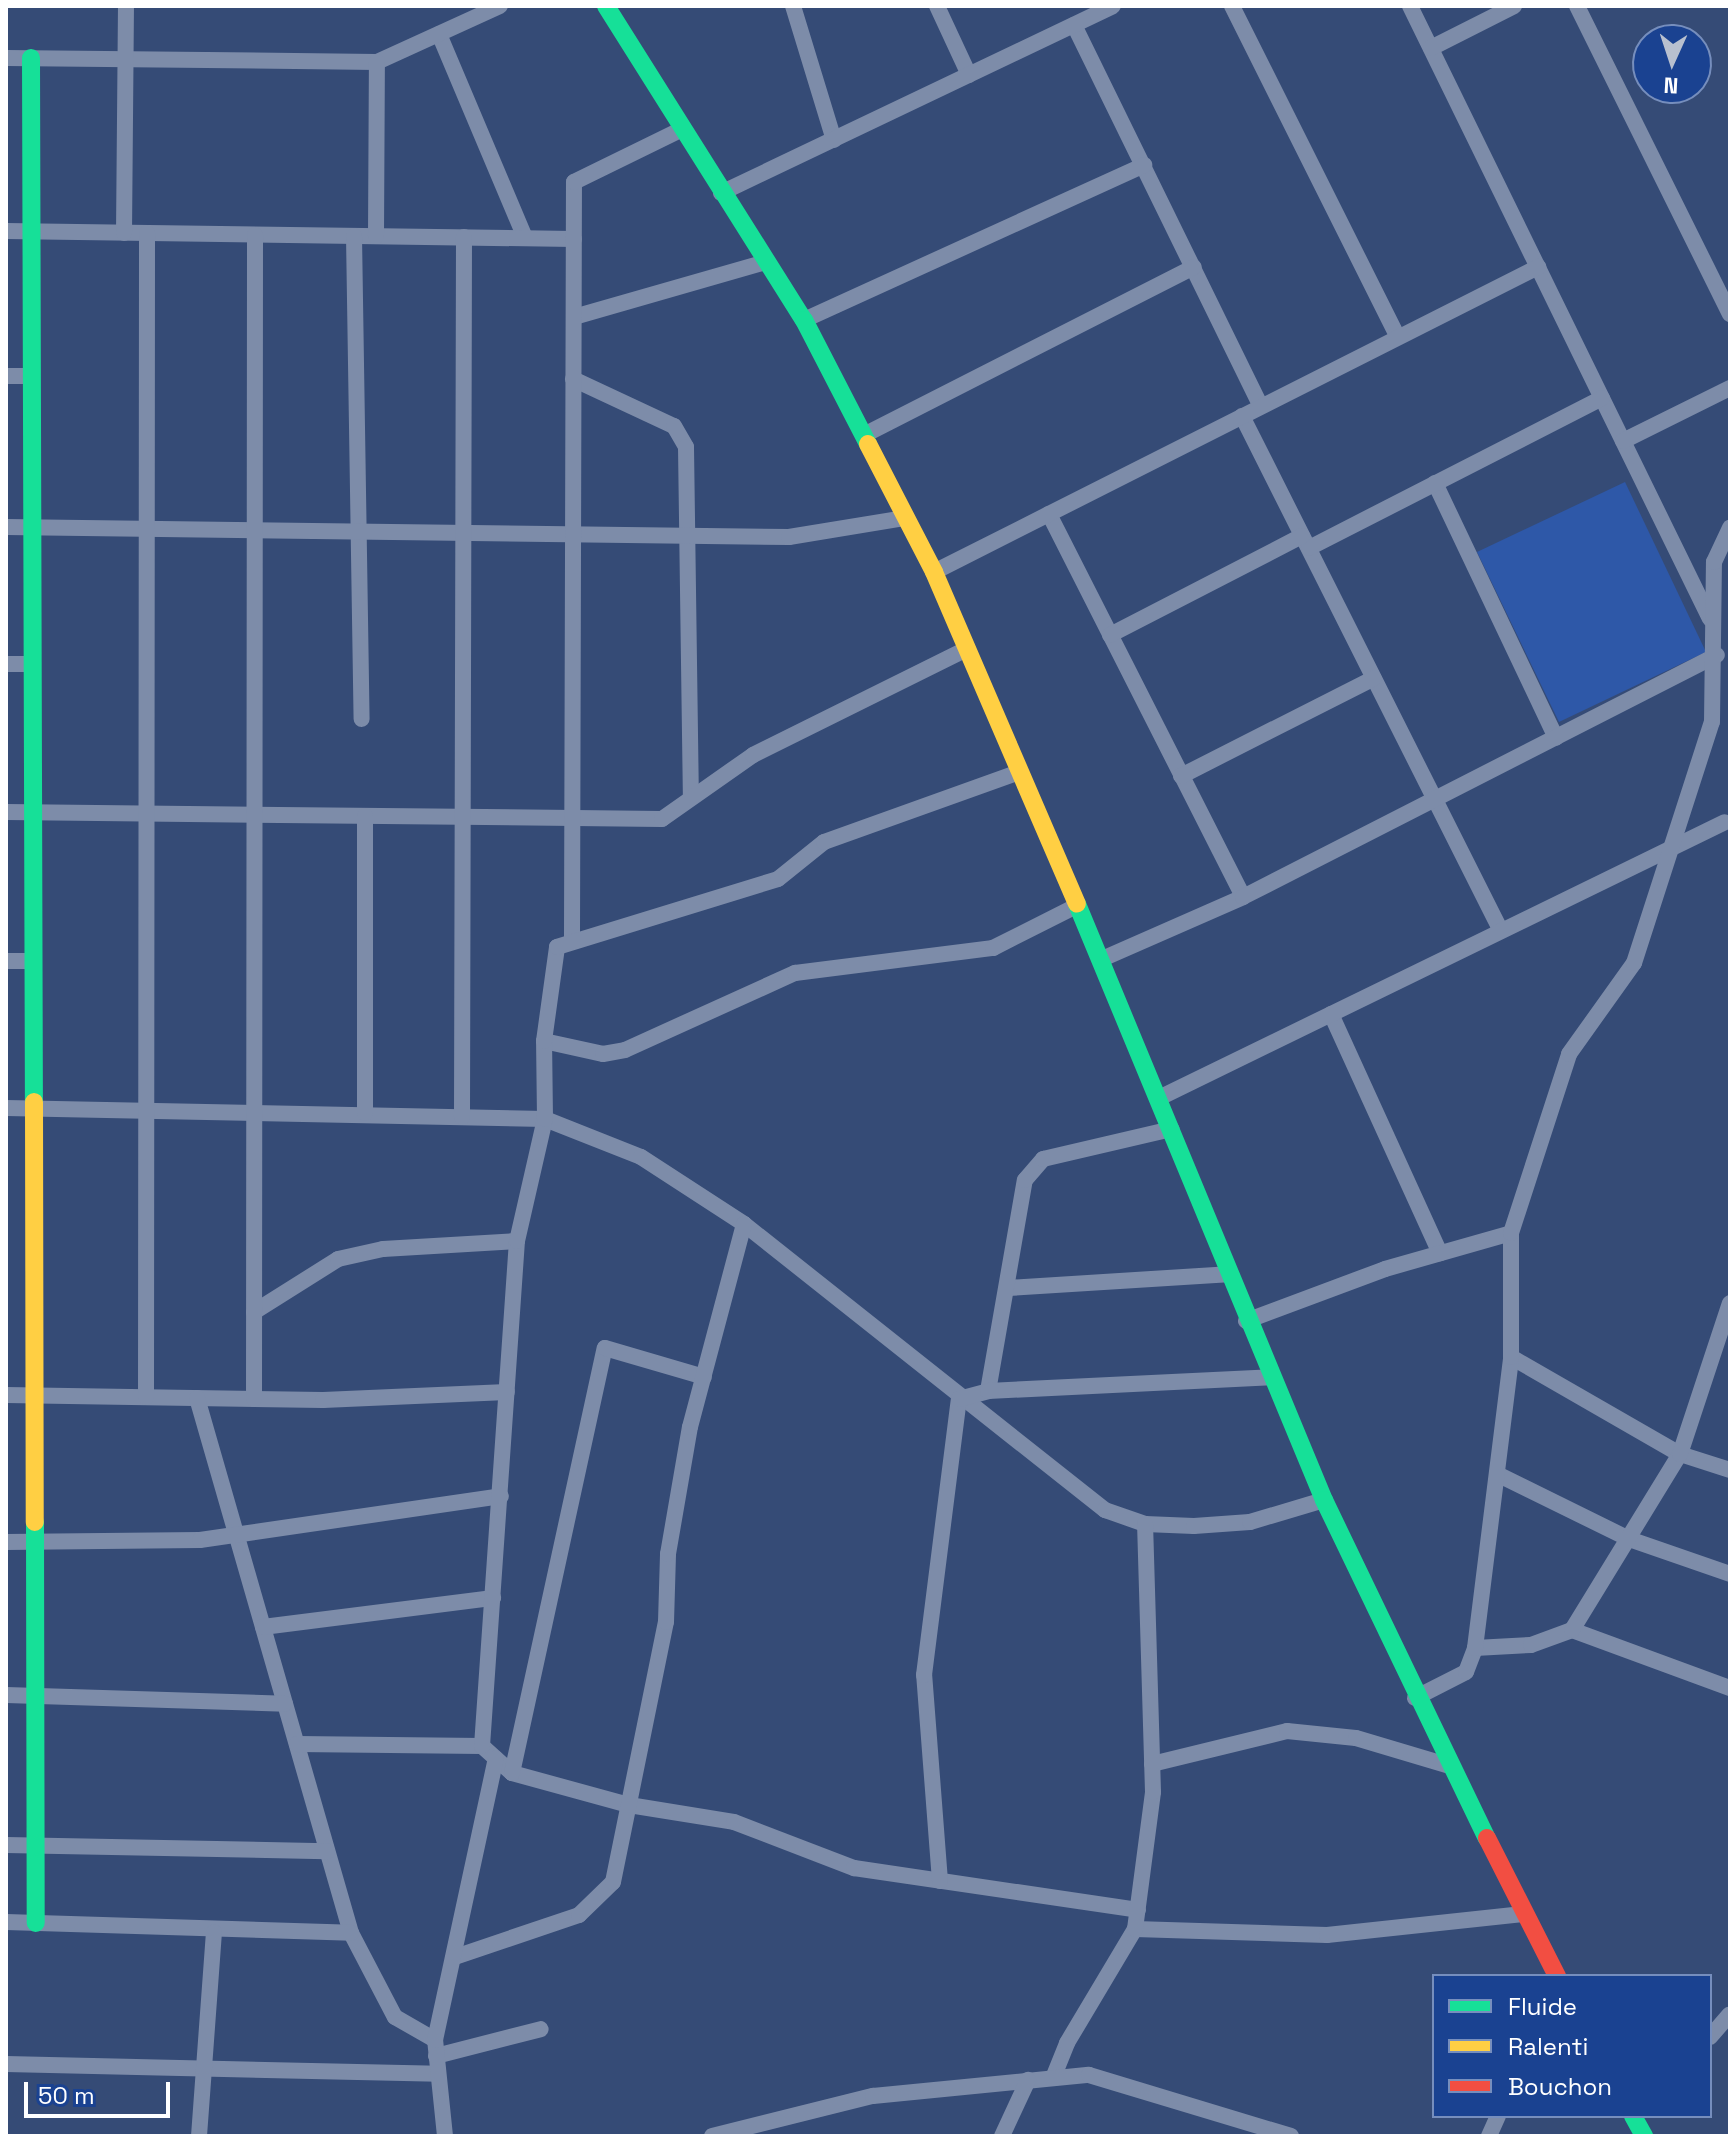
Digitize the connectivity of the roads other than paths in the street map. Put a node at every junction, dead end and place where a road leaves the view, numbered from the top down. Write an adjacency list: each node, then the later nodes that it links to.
1 (126, 6): 16 (street)
2 (500, 6): 12 (street)
3 (606, 6): 19 (main road)
4 (793, 6): 20 (street)
5 (937, 6): 18 (street)
6 (1113, 6): 11 (street)
7 (1232, 6): 39 (street)
8 (1410, 6): 13 (street)
9 (1514, 6): 13 (street)
10 (1577, 6): 36 (street)
11 (1074, 25): 18 (street); 21 (street)
12 (439, 34): 17 (street); 31 (street)
13 (1431, 48): 35 (street)
14 (6, 58): 15 (street)
15 (31, 58): 16 (street); 24 (main road)
16 (126, 59): 17 (street); 25 (street)
17 (377, 62): 29 (street)
18 (969, 75): 20 (street)
19 (682, 129): 22 (main road); 32 (street)
20 (834, 140): 22 (street)
21 (1144, 165): 34 (street); 38 (street)
22 (721, 193): 33 (main road)
23 (6, 231): 24 (street)
24 (32, 232): 25 (street); 41 (main road)
25 (124, 233): 26 (street)
26 (147, 233): 27 (street); 55 (street)
27 (255, 235): 28 (street); 56 (street)
28 (354, 236): 29 (street); 57 (street)
29 (376, 236): 30 (street)
30 (464, 237): 31 (street); 58 (street)
31 (525, 238): 32 (street)
32 (574, 239): 37 (street)
33 (766, 262): 37 (street); 38 (main road)
34 (1194, 267): 45 (street); 47 (street)
35 (1538, 267): 39 (street); 44 (street)
36 (1730, 314)
37 (574, 317): 42 (street)
38 (804, 320): 47 (main road)
39 (1398, 337): 45 (street)
40 (6, 376): 41 (street)
41 (32, 376): 53 (main road)
42 (573, 379): 59 (street); 60 (street)
43 (1730, 388): 48 (street)
44 (1602, 398): 48 (street); 49 (street)
45 (1261, 406): 46 (street)
46 (1242, 416): 50 (street); 61 (street)
47 (864, 435): 51 (main road)
48 (1623, 441): 63 (street)
49 (1435, 483): 61 (street); 71 (street)
50 (1049, 514): 62 (street); 64 (street)
51 (905, 518): 60 (street); 62 (main road)
52 (6, 527): 53 (street)
53 (33, 527): 55 (street); 68 (main road)
54 (1730, 527): 63 (street)
55 (149, 529): 56 (street); 78 (street)
56 (255, 530): 57 (street); 79 (street)
57 (359, 531): 58 (street); 70 (street)
58 (463, 533): 59 (street); 81 (street)
59 (573, 534): 60 (street); 82 (street)
60 (684, 535): 74 (street)
61 (1306, 542): 64 (street); 69 (street)
62 (934, 572): 65 (main road)
63 (1713, 624): 66 (street)
64 (1110, 635): 73 (street)
65 (967, 649): 72 (main road); 74 (street)
66 (1717, 655): 71 (street); 84 (street)
67 (6, 664): 68 (street)
68 (33, 664): 77 (main road)
69 (1374, 678): 73 (street); 75 (street)
70 (362, 719)
71 (1556, 738): 75 (street)
72 (1020, 772): 86 (main road); 88 (street)
73 (1181, 776): 85 (street)
74 (691, 798): 82 (street)
75 (1435, 800): 85 (street); 87 (street)
76 (6, 812): 77 (street)
77 (33, 813): 78 (street); 91 (main road)
78 (147, 814): 79 (street); 97 (street)
79 (255, 815): 80 (street); 98 (street)
80 (365, 816): 81 (street); 99 (street)
81 (463, 817): 82 (street); 100 (street)
82 (571, 818): 88 (street)
83 (1725, 822): 84 (street)
84 (1671, 848): 87 (street); 104 (street)
85 (1243, 897): 89 (street)
86 (1076, 906): 89 (main road); 93 (street)
87 (1501, 931): 92 (street)
88 (572, 937): 93 (street)
89 (1102, 959): 94 (main road)
90 (6, 961): 91 (street)
91 (34, 961): 96 (main road)
92 (1331, 1014): 94 (street); 106 (street)
93 (544, 1041): 101 (street)
94 (1161, 1097): 102 (main road)
95 (6, 1108): 96 (street)
96 (34, 1109): 97 (street); 118 (main road)
97 (146, 1111): 98 (street); 119 (street)
98 (254, 1112): 99 (street); 110 (street)
99 (365, 1113): 100 (street)
100 (462, 1117): 101 (street)
101 (545, 1119): 103 (street); 105 (street)
102 (1172, 1129): 107 (main road); 108 (street)
103 (744, 1224): 113 (street); 122 (street)
104 (1511, 1233): 106 (street); 112 (street)
105 (517, 1241): 110 (street); 116 (street)
106 (1440, 1253): 111 (street)
107 (1228, 1274): 108 (street); 111 (main road)
108 (1008, 1288): 115 (street)
109 (1730, 1303): 123 (street)
110 (254, 1312): 121 (street)
111 (1246, 1321): 114 (main road)
112 (1511, 1357): 123 (street); 125 (street)
113 (704, 1377): 148 (street); 149 (street)
114 (1271, 1377): 115 (street); 127 (main road)
115 (988, 1391): 122 (street)
116 (507, 1392): 121 (street); 126 (street)
117 (6, 1395): 118 (street)
118 (35, 1395): 119 (street); 132 (main road)
119 (146, 1397): 120 (street)
120 (197, 1398): 121 (street); 129 (street)
121 (254, 1399)
122 (959, 1399): 128 (street); 153 (street)
123 (1680, 1454): 124 (street); 130 (street)
124 (1730, 1470)
125 (1497, 1474): 130 (street); 137 (street)
126 (501, 1496): 129 (street); 134 (street)
127 (1324, 1500): 128 (street); 141 (main road)
128 (1145, 1524): 146 (street)
129 (237, 1536): 132 (street); 135 (street)
130 (1629, 1539): 133 (street); 136 (street)
131 (6, 1542): 132 (street)
132 (35, 1542): 140 (main road)
133 (1730, 1574)
134 (493, 1598): 135 (street); 144 (street)
135 (263, 1627): 142 (street)
136 (1572, 1630): 137 (street); 138 (street)
137 (1475, 1648): 141 (street)
138 (1730, 1688)
139 (6, 1695): 140 (street)
140 (36, 1696): 142 (street); 151 (main road)
141 (1415, 1698): 147 (main road)
142 (285, 1704): 143 (street)
143 (297, 1744): 144 (street); 152 (street)
144 (482, 1746): 145 (street)
145 (496, 1759): 148 (street); 161 (street)
146 (1152, 1764): 147 (street); 154 (street)
147 (1450, 1766): 155 (main road)
148 (512, 1773): 149 (street)
149 (629, 1805): 153 (street); 161 (street)
150 (6, 1845): 151 (street)
151 (36, 1845): 152 (street); 157 (main road)
152 (327, 1851): 160 (street)
153 (940, 1881): 154 (street)
154 (1138, 1910): 158 (street)
155 (1523, 1914): 158 (street); 162 (main road)
156 (6, 1922): 157 (street)
157 (36, 1923): 159 (street)
158 (1135, 1929): 170 (street)
159 (214, 1933): 160 (street); 168 (street)
160 (351, 1933): 166 (street)
161 (455, 1957): 166 (street)
162 (1556, 1974)
163 (1730, 2014): 165 (street)
164 (541, 2029): 166 (street)
165 (1712, 2035)
166 (436, 2048): 169 (street)
167 (6, 2064): 168 (street)
168 (202, 2073): 169 (street); 172 (street)
169 (438, 2074): 173 (street)
170 (1053, 2078): 171 (street); 176 (street)
171 (1028, 2080): 174 (street); 175 (street)
172 (199, 2136)
173 (445, 2136)
174 (712, 2136)
175 (1002, 2136)
176 (1291, 2136)

